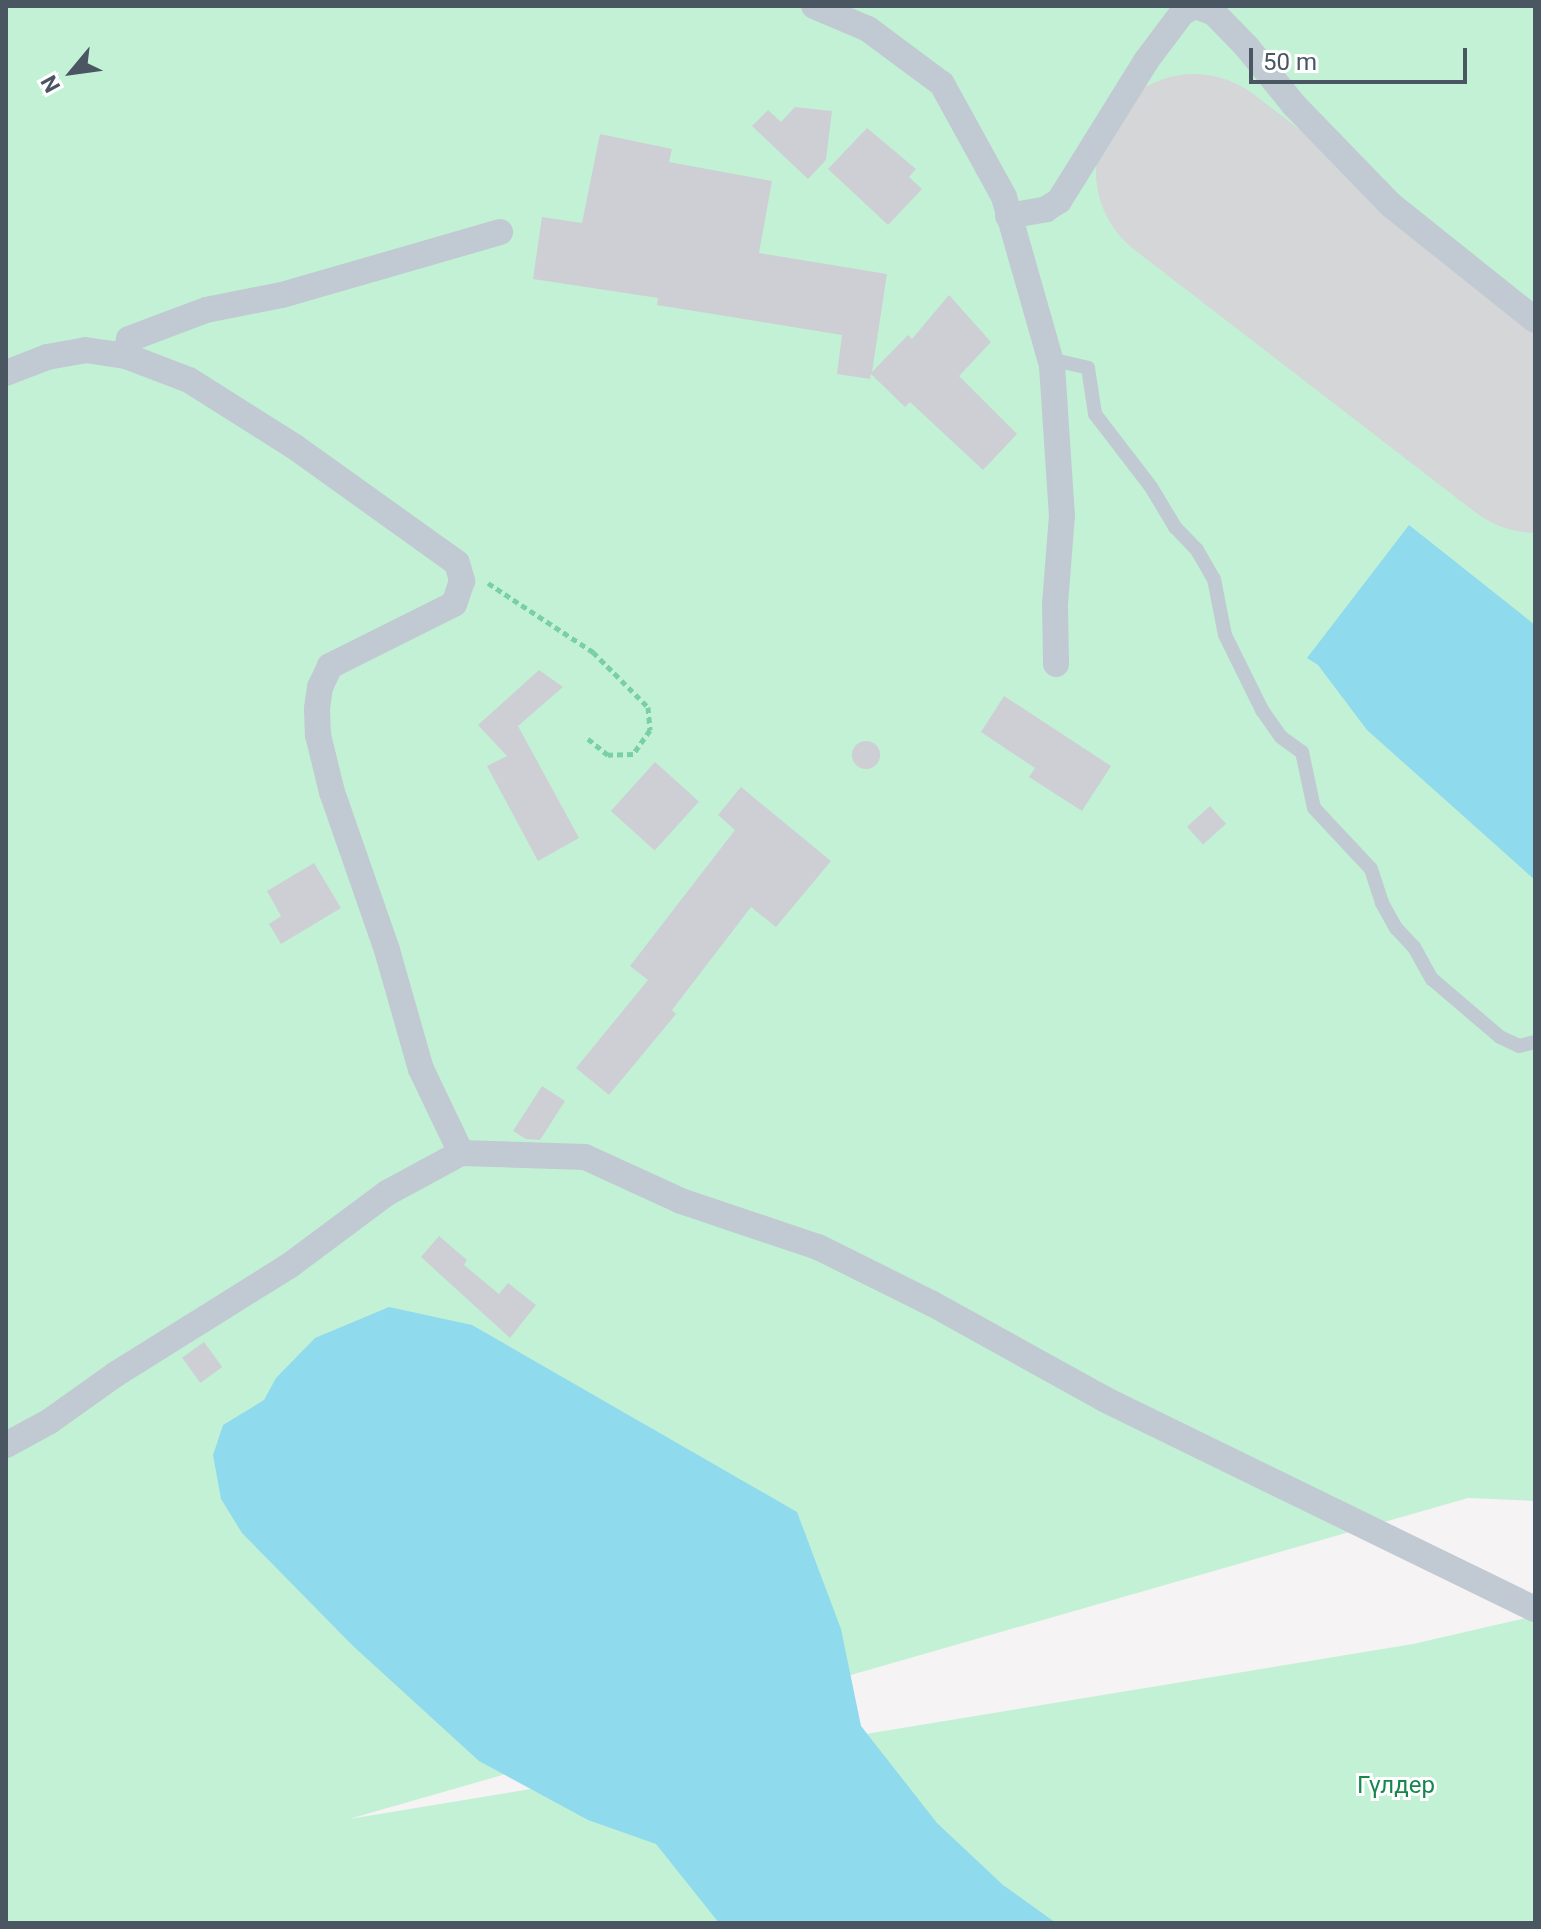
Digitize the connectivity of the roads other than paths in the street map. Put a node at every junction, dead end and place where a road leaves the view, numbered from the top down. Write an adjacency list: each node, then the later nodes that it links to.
1 (814, 6): 3 (street)
2 (1194, 6): 3 (street); 5 (street)
3 (1008, 216): 7 (street)
4 (500, 232): 6 (street)
5 (1535, 320)
6 (126, 356): 8 (street); 11 (street)
7 (1050, 359): 9 (street); 10 (lane)
8 (6, 373)
9 (1056, 664)
10 (1535, 1042)
11 (461, 1153): 12 (street); 13 (street)
12 (6, 1445)
13 (1535, 1609)

